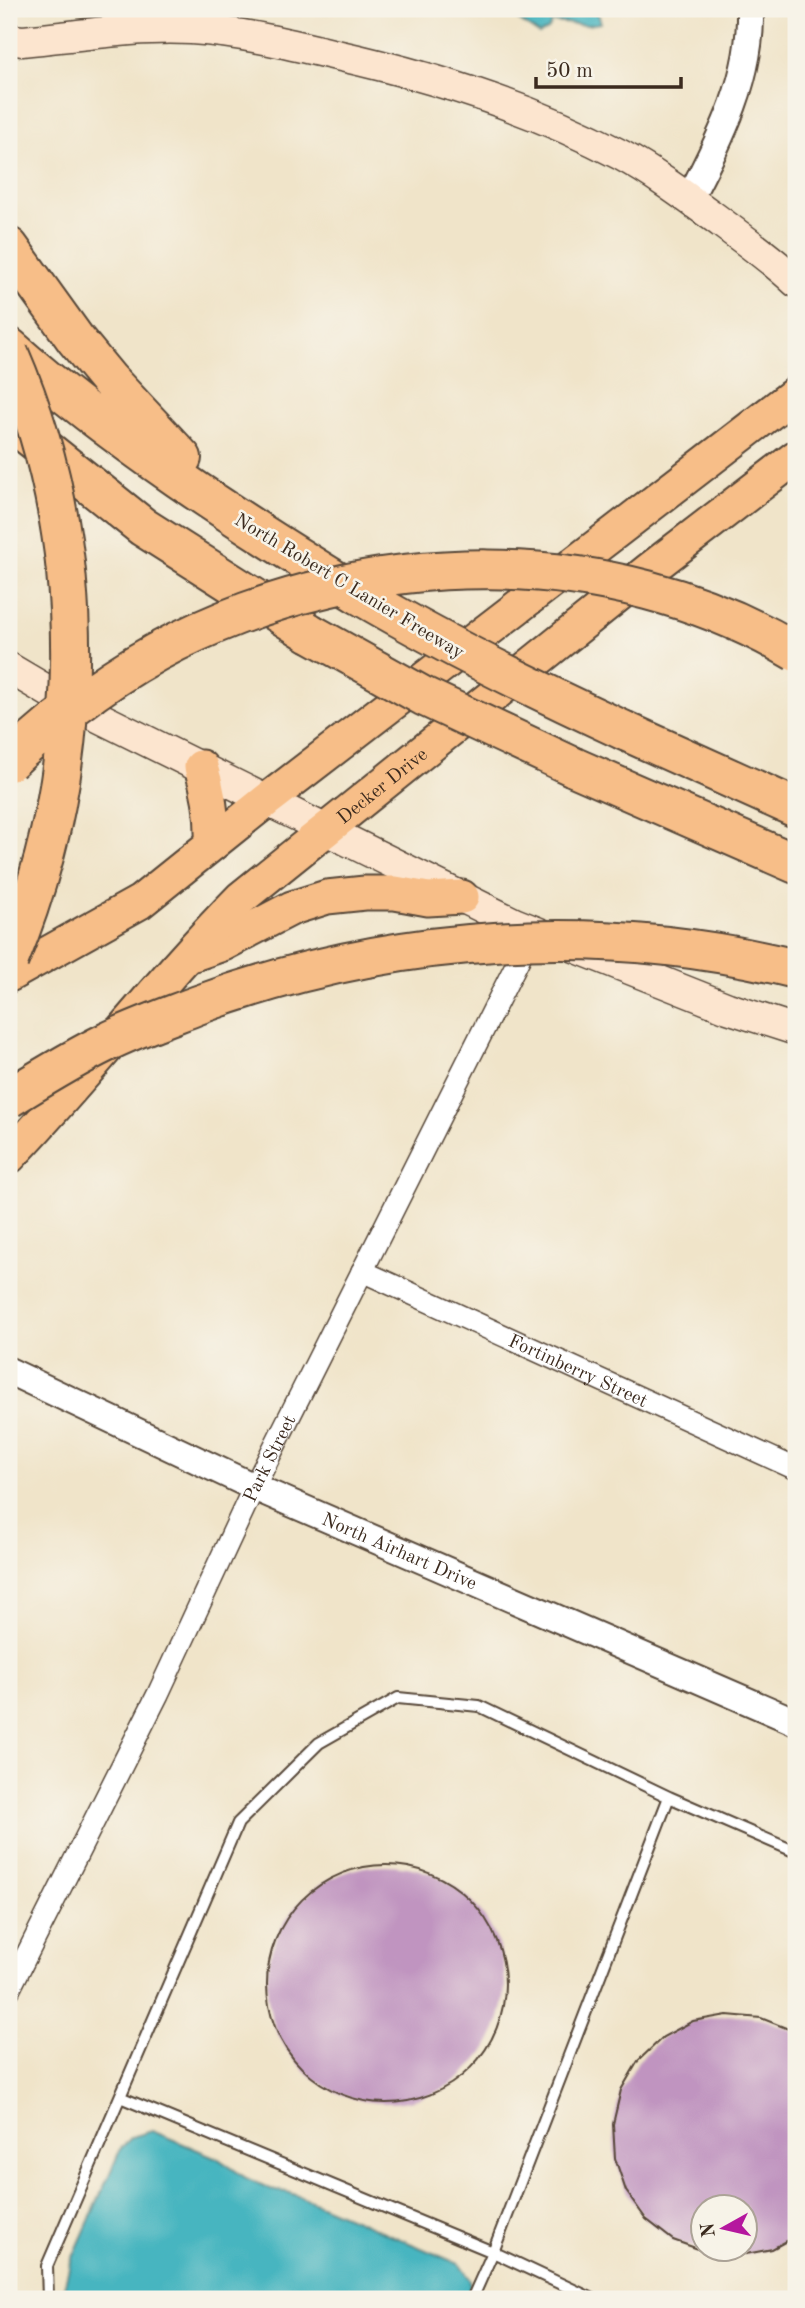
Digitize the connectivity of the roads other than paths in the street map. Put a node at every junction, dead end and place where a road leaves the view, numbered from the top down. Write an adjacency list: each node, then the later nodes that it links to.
1 (750, 9): 3 (street)
2 (9, 39): 3 (main road)
3 (689, 199): 5 (main road)
4 (9, 247): 13 (highway)
5 (796, 282)
6 (9, 347): 13 (highway, North Robert C Lanier Freeway)
7 (9, 353): 26 (highway, bridge)
8 (796, 393): 18 (main road)
9 (9, 420): 12 (highway)
10 (9, 454): 12 (highway)
11 (796, 457): 20 (main road, Decker Drive)
12 (143, 527): 22 (highway, bridge)
13 (265, 537): 19 (highway, North Robert C Lanier Freeway, bridge)
14 (796, 652): 16 (highway, bridge)
15 (9, 667): 17 (main road)
16 (9, 762)
17 (201, 768): 18 (main road); 21 (main road)
18 (267, 800): 20 (main road); 21 (main road)
19 (796, 808)
20 (324, 830): 23 (main road); 25 (main road, Decker Drive)
21 (212, 844): 28 (main road)
22 (796, 864)
23 (462, 897): 24 (main road); 25 (main road)
24 (533, 930): 29 (main road); 32 (street, Park Street)
25 (185, 957): 31 (main road, Decker Drive)
26 (9, 960)
27 (796, 969): 30 (highway, bridge)
28 (9, 975)
29 (796, 1030)
30 (9, 1098)
31 (9, 1157)
32 (362, 1271): 34 (street, Fortinberry Street); 35 (street, Park Street)
33 (9, 1371): 35 (street, North Airhart Drive)
34 (796, 1469)
35 (254, 1487): 36 (street, North Airhart Drive); 39 (street, Park Street)
36 (795, 1719)
37 (670, 1797): 38 (lane); 40 (lane); 41 (lane)
38 (796, 1852)
39 (9, 1990)
40 (120, 2098): 41 (lane); 42 (lane)
41 (492, 2252): 43 (lane); 44 (lane)
42 (48, 2299)
43 (472, 2299)
44 (593, 2299)

